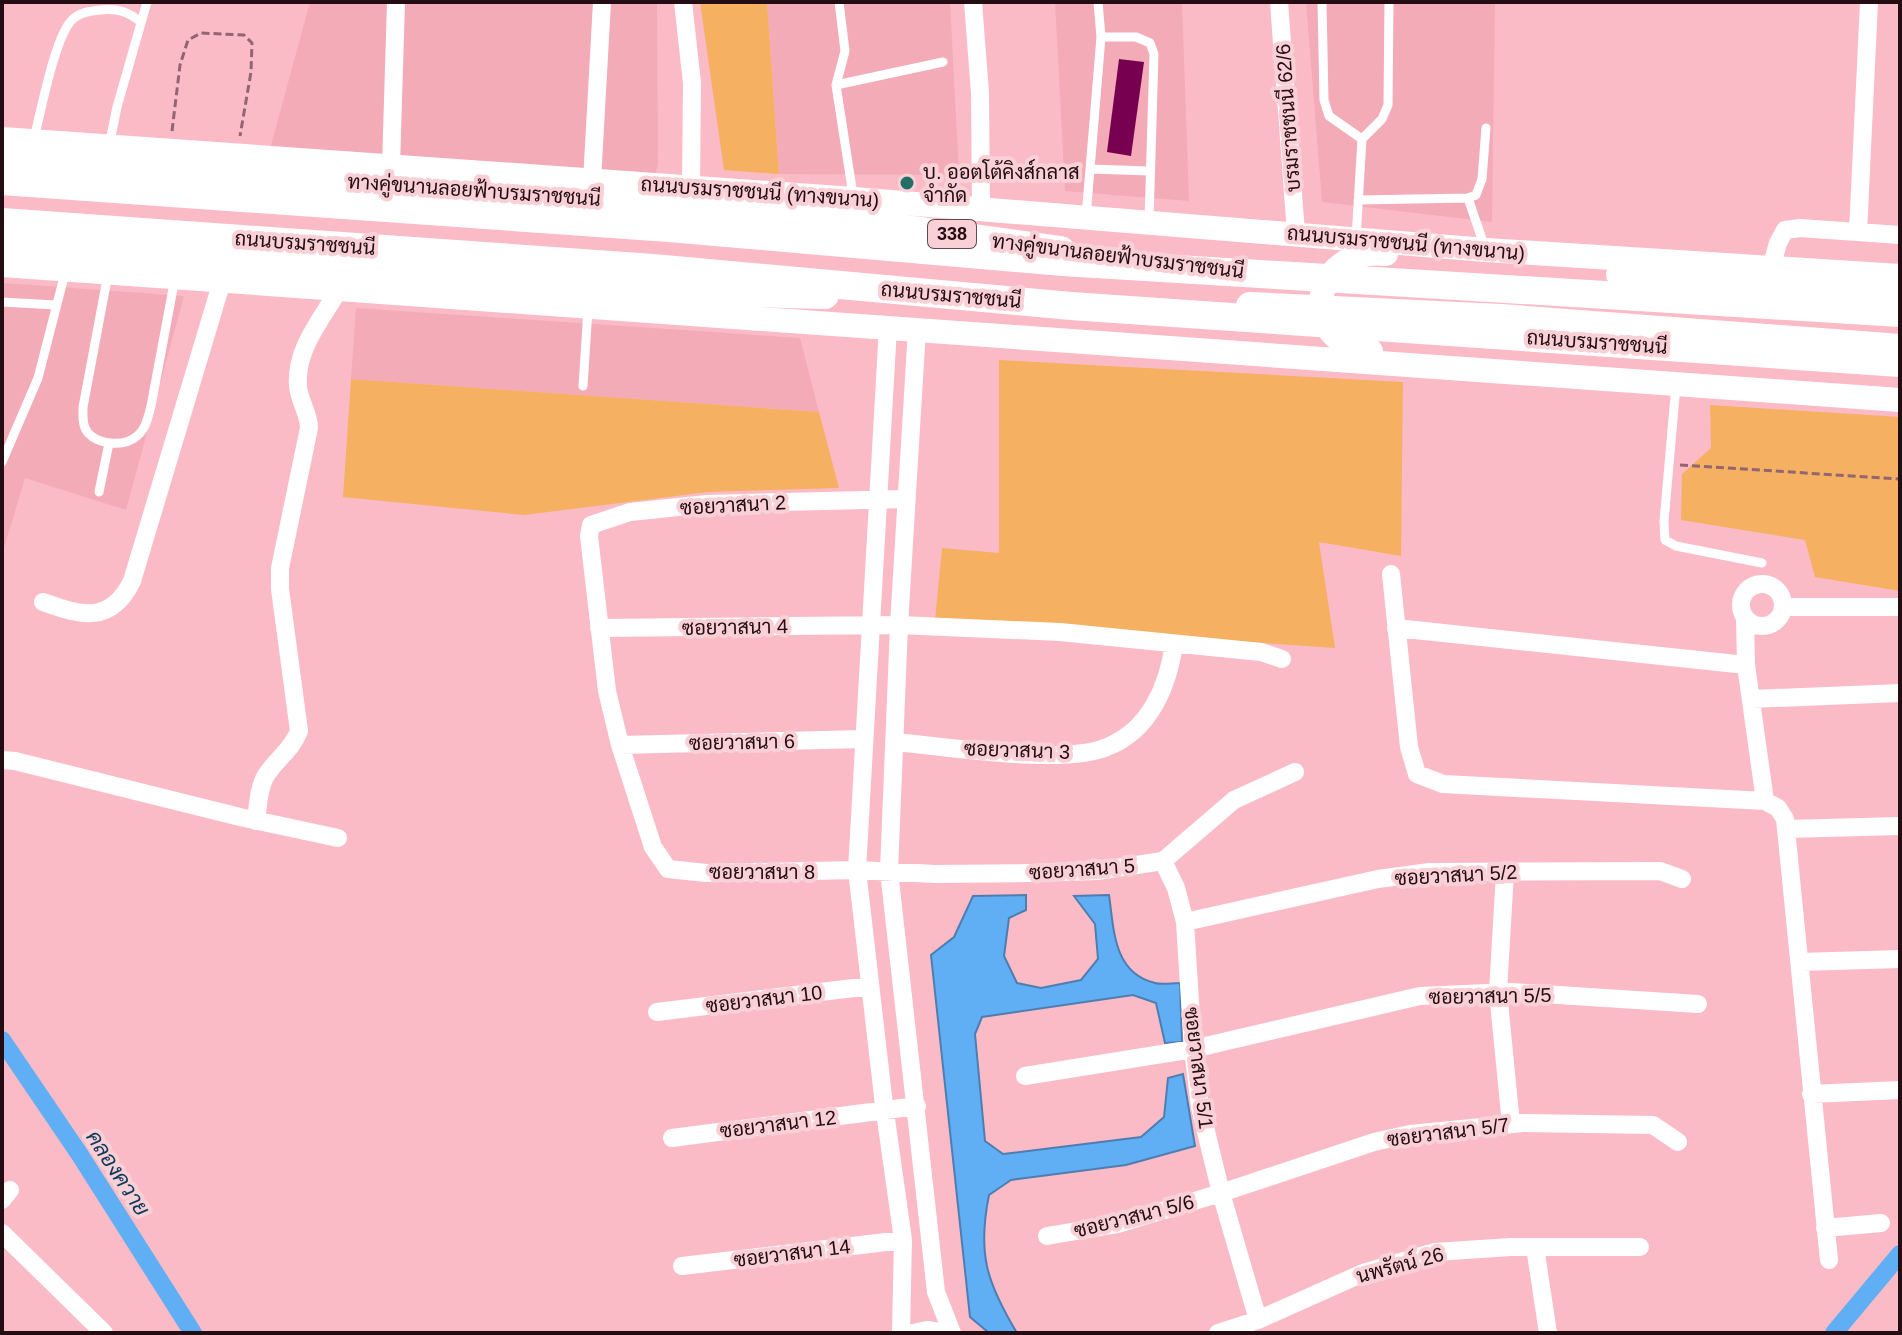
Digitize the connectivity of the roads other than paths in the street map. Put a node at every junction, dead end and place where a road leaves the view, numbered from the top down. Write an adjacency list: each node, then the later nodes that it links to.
1 (147, 2): 12 (lane)
2 (396, 2): 22 (street)
3 (602, 2): 26 (street)
4 (683, 2): 27 (street)
5 (839, 2): 15 (lane)
6 (973, 2): 31 (street)
7 (1098, 2): 13 (lane)
8 (1279, 2): 36 (street, บรมราชชนนี 62/6)
9 (1322, 2): 18 (lane)
10 (1389, 2): 18 (lane)
11 (1869, 2): 35 (street)
12 (141, 22): 19 (lane); 20 (lane)
13 (1101, 37): 23 (lane); 24 (lane)
14 (943, 62): 15 (lane)
15 (836, 85): 29 (lane)
16 (1486, 128): 28 (lane)
17 (2, 139): 19 (main road, ถนนบรมราชชนนี (ทางขนาน) / 338)
18 (1362, 139): 30 (lane)
19 (33, 142): 20 (main road, ถนนบรมราชชนนี (ทางขนาน) / 338)
20 (109, 148): 22 (main road, ถนนบรมราชชนนี (ทางขนาน) / 338)
21 (2, 157): 54 (main road, ทางคู่ขนานลอยฟ้าบรมราชชนนี / 338)
22 (391, 166): 26 (main road, ถนนบรมราชชนนี (ทางขนาน) / 338)
23 (1090, 169): 24 (lane); 32 (lane)
24 (1150, 171): 34 (lane)
25 (2, 181): 53 (main road, ถนนบรมราชชนนี / 338)
26 (592, 181): 27 (main road, ถนนบรมราชชนนี (ทางขนาน) / 338)
27 (691, 188): 29 (main road, ถนนบรมราชชนนี (ทางขนาน) / 338)
28 (1468, 198): 30 (lane); 40 (lane)
29 (854, 199): 31 (main road, ถนนบรมราชชนนี (ทางขนาน) / 338)
30 (1358, 200): 38 (lane)
31 (981, 208): 32 (main road, ถนนบรมราชชนนี (ทางขนาน) / 338)
32 (1086, 217): 34 (main road, ถนนบรมราชชนนี (ทางขนาน) / 338)
33 (2, 222): 58 (main road, ถนนบรมราชชนนี)
34 (1149, 222): 36 (main road, ถนนบรมราชชนนี (ทางขนาน) / 338)
35 (1858, 232): 37 (street); 42 (street)
36 (1296, 234): 38 (main road, ถนนบรมราชชนนี (ทางขนาน) / 338)
37 (1900, 235)
38 (1356, 239): 40 (main road, ถนนบรมราชชนนี (ทางขนาน) / 338)
39 (2, 244): 57 (main road, ทางคู่ขนานลอยฟ้าบรมราชชนนี)
40 (1486, 250): 42 (main road, ถนนบรมราชชนนี (ทางขนาน) / 338)
41 (2, 265): 43 (main road)
42 (1771, 268): 45 (main road, ถนนบรมราชชนนี (ทางขนาน) / 338)
43 (66, 269): 44 (main road); 51 (lane)
44 (108, 273): 46 (main road); 63 (lane)
45 (1900, 276)
46 (175, 278): 47 (main road); 63 (lane)
47 (222, 281): 48 (main road); 70 (street)
48 (339, 289): 52 (main road); 89 (street)
49 (1900, 295): 59 (main road)
50 (2, 302): 51 (lane)
51 (56, 305): 64 (lane)
52 (588, 306): 55 (main road); 61 (lane)
53 (1900, 313)
54 (1900, 325)
55 (888, 327): 56 (main road); 66 (street)
56 (917, 329): 60 (main road); 67 (street)
57 (1900, 348)
58 (1900, 363)
59 (1900, 383)
60 (1676, 385): 62 (main road); 68 (lane)
61 (583, 386)
62 (1900, 400)
63 (109, 443): 65 (lane)
64 (2, 462)
65 (99, 492)
66 (876, 499): 67 (street, ซอยวาสนา 2); 74 (street); 76 (street, ซอยวาสนา 2)
67 (906, 499): 75 (street)
68 (1762, 563)
69 (1391, 574): 77 (street)
70 (43, 602)
71 (1783, 607): 72 (street); 73 (street); 73 (street)
72 (1900, 607)
73 (1745, 618): 80 (street)
74 (870, 625): 75 (street, ซอยวาสนา 4); 76 (street, ซอยวาสนา 4); 83 (street)
75 (899, 625): 78 (street, ซอยวาสนา 4); 84 (street)
76 (599, 628): 85 (street)
77 (1396, 628): 80 (street); 88 (street)
78 (1174, 644): 79 (street, ซอยวาสนา 4); 84 (street, ซอยวาสนา 3)
79 (1282, 659)
80 (1746, 665): 82 (street)
81 (1900, 693): 82 (street)
82 (1751, 699): 88 (street)
83 (864, 739): 85 (street, ซอยวาสนา 6); 94 (street)
84 (894, 742): 95 (street)
85 (620, 745): 94 (street, ซอยวาสนา 8)
86 (2, 760): 89 (street)
87 (1295, 772): 93 (street, ซอยวาสนา 5)
88 (1765, 801): 91 (street)
89 (256, 821): 92 (street)
90 (1900, 826): 91 (street)
91 (1786, 829): 100 (street)
92 (338, 838)
93 (1163, 861): 95 (street, ซอยวาสนา 5); 98 (street, ซอยวาสนา 5/1)
94 (857, 870): 95 (street, ซอยวาสนา 5); 101 (street)
95 (889, 871): 109 (street)
96 (1505, 872): 97 (street, ซอยวาสนา 5/2); 98 (street, ซอยวาสนา 5/2); 102 (street)
97 (1682, 879)
98 (1185, 922): 105 (street, ซอยวาสนา 5/1)
99 (1900, 959): 100 (street)
100 (1800, 962): 108 (street)
101 (870, 986): 104 (street, ซอยวาสนา 10); 110 (street)
102 (1498, 992): 103 (street, ซอยวาสนา 5/5); 105 (street, ซอยวาสนา 5/5); 111 (street)
103 (1698, 1004)
104 (657, 1012)
105 (1193, 1049): 106 (street, ซอยวาสนา 5/5); 114 (street, ซอยวาสนา 5/1)
106 (1025, 1076)
107 (1900, 1090): 108 (street)
108 (1811, 1094): 116 (street)
109 (917, 1106): 110 (street, ซอยวาสนา 12); 128 (street)
110 (885, 1110): 112 (street, ซอยวาสนา 12); 119 (street)
111 (1511, 1124): 113 (street, ซอยวาสนา 5/7); 114 (street, ซอยวาสนา 5/7)
112 (672, 1138)
113 (1678, 1142)
114 (1221, 1193): 118 (street, ซอยวาสนา 5/6); 124 (street, ซอยวาสนา 5/1)
115 (1881, 1223): 116 (street)
116 (1825, 1228): 122 (street)
117 (2, 1233): 125 (street)
118 (1047, 1236)
119 (903, 1240): 123 (street, ซอยวาสนา 14); 126 (street)
120 (1535, 1247): 121 (street, นพรัตน์ 26); 124 (street, นพรัตน์ 26); 130 (street)
121 (1640, 1247)
122 (1829, 1260)
123 (682, 1266)
124 (1258, 1320): 129 (street, นพรัตน์ 26)
125 (104, 1333)
126 (901, 1333)
127 (913, 1333): 128 (street)
128 (949, 1333)
129 (1218, 1333)
130 (1548, 1333)

